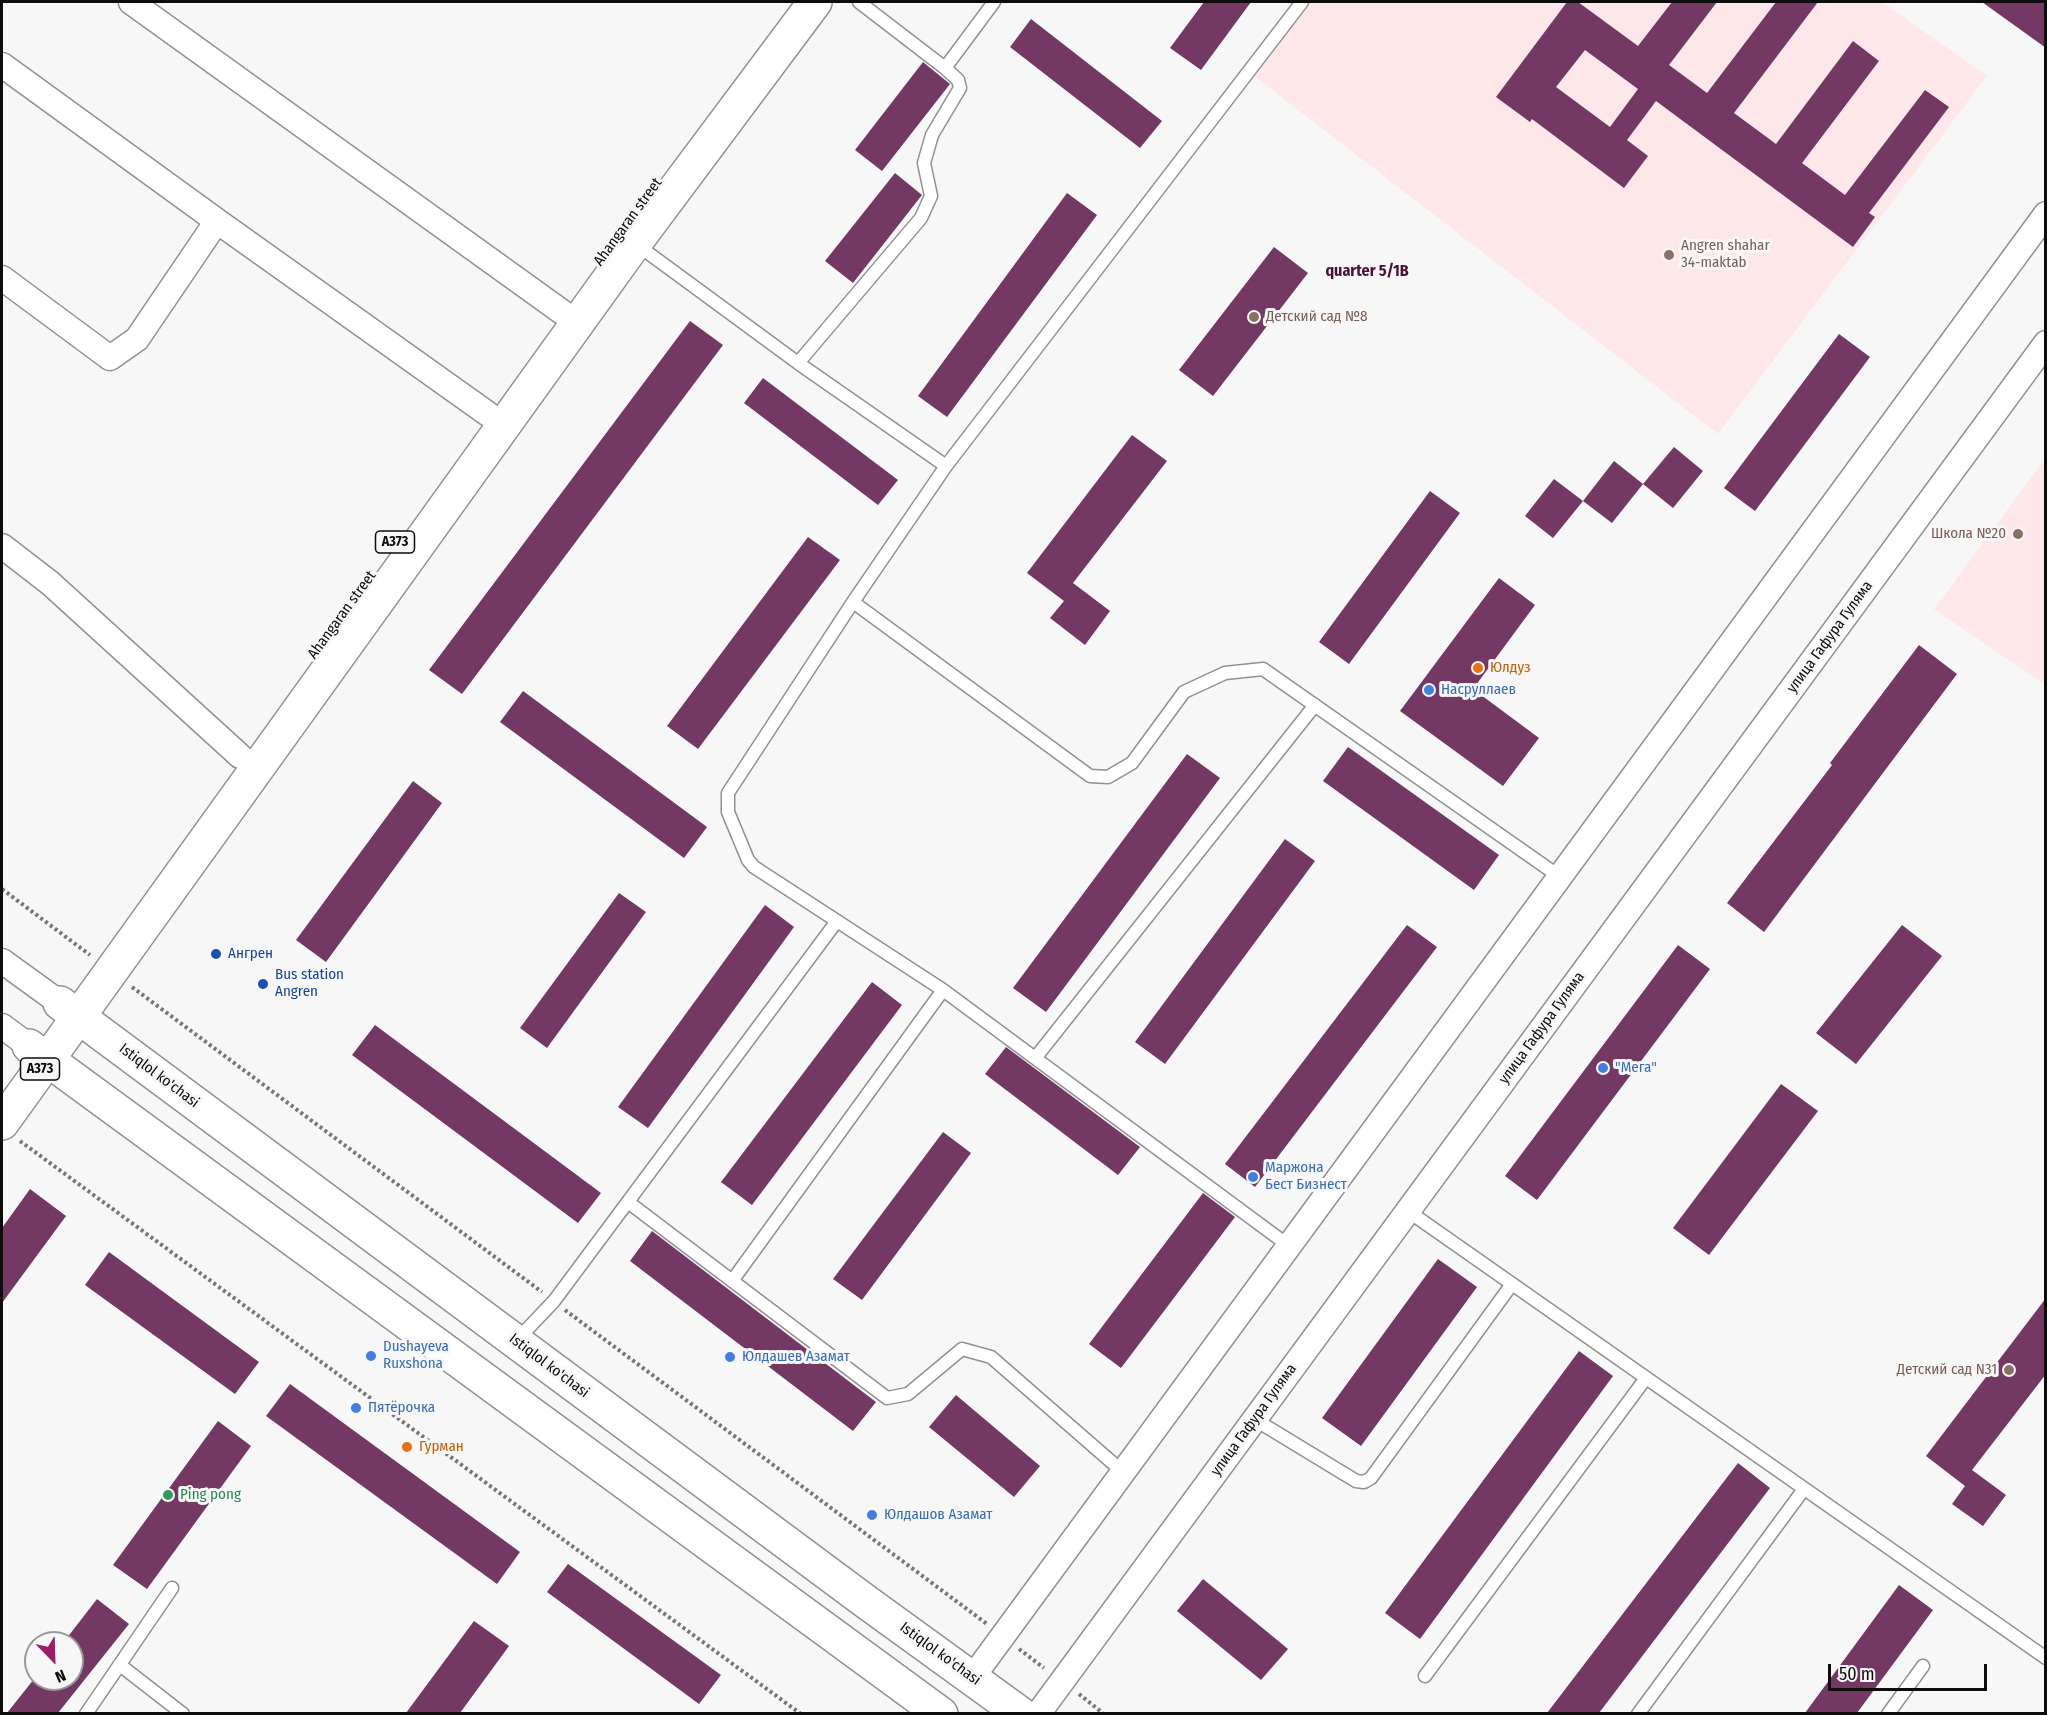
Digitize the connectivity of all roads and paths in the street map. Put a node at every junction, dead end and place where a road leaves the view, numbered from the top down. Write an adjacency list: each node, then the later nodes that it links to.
1 (131, 2): 13 (street)
2 (791, 2): 11 (main road, Ahangaran street / A373)
3 (815, 2): 11 (main road, Ahangaran street / A373)
4 (859, 2): 8 (lane)
5 (994, 2): 8 (lane)
6 (1302, 2): 17 (lane)
7 (2, 65): 10 (street)
8 (945, 68): 15 (lane)
9 (2046, 214): 22 (street)
10 (217, 221): 12 (street); 16 (street)
11 (628, 237): 13 (main road, Ahangaran street / A373); 15 (lane); 26 (main road, Ahangaran street / A373)
12 (2, 278)
13 (562, 312): 16 (main road, Ahangaran street / A373)
14 (2046, 343): 33 (street, улица Гафура Гуляма)
15 (798, 363): 17 (lane)
16 (488, 414): 21 (main road, Ahangaran street / A373)
17 (946, 466): 19 (lane)
18 (2, 546): 21 (street)
19 (853, 602): 20 (lane); 23 (lane)
20 (1315, 705): 22 (lane); 29 (lane)
21 (240, 756): 26 (main road, Ahangaran street / A373)
22 (1560, 877): 34 (street)
23 (837, 921): 25 (lane); 32 (lane)
24 (2, 961): 26 (street, Istiqlol ko'chasi)
25 (943, 990): 29 (lane); 35 (lane)
26 (69, 1009): 28 (main road, Ahangaran street / A373); 37 (main road, Istiqlol ko'chasi)
27 (2, 1026): 28 (street)
28 (38, 1053): 30 (main road, Ahangaran street / A373); 31 (main road, A373); 44 (main road)
29 (1036, 1057): 34 (lane)
30 (2, 1085)
31 (6, 1129): 52 (path)
32 (628, 1202): 35 (lane); 37 (lane)
33 (1408, 1210): 36 (lane); 39 (street, улица Гафура Гуляма)
34 (1289, 1246): 40 (street)
35 (732, 1281): 40 (lane)
36 (1512, 1284): 38 (lane); 39 (lane)
37 (516, 1341): 43 (main road, Istiqlol ko'chasi)
38 (1646, 1378): 41 (lane); 48 (lane)
39 (1254, 1419): 55 (street, улица Гафура Гуляма)
40 (1124, 1472): 49 (street)
41 (1804, 1489): 45 (lane); 56 (lane)
42 (172, 1588): 46 (lane)
43 (865, 1601): 44 (main road); 49 (main road, Istiqlol ko'chasi)
44 (836, 1637): 53 (main road)
45 (2046, 1658)
46 (120, 1665): 50 (lane); 51 (lane)
47 (1923, 1666): 57 (lane)
48 (1425, 1676)
49 (972, 1678): 54 (main road, Istiqlol ko'chasi)
50 (86, 1713)
51 (183, 1713)
52 (801, 1713)
53 (941, 1713)
54 (1021, 1713)
55 (1038, 1713)
56 (1638, 1713)
57 (1888, 1713)

